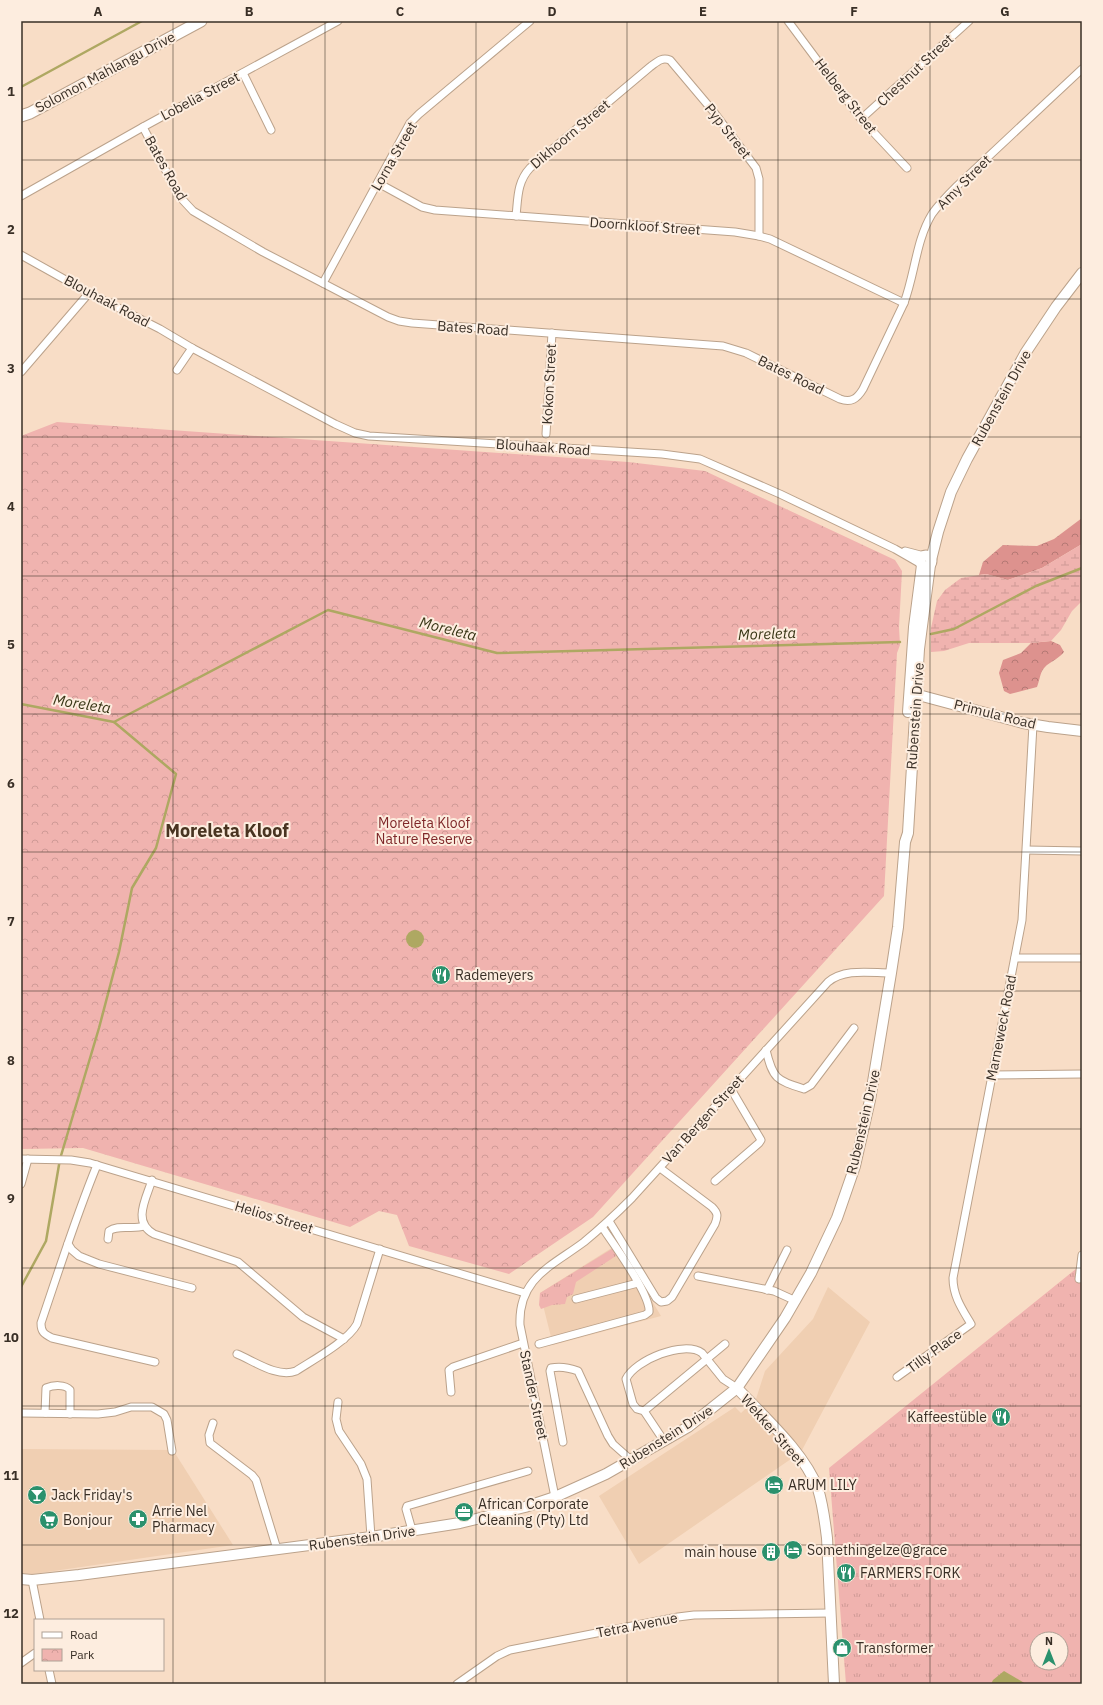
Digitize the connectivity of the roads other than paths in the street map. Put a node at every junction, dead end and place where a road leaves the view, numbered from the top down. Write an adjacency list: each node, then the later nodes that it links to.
1 (202, 21): 9 (main road, Solomon Mahlangu Drive)
2 (338, 21): 8 (street, Lobelia Street)
3 (530, 21): 14 (street, Lorna Street)
4 (788, 21): 10 (street, Helberg Street)
5 (969, 21): 10 (street, Chestnut Street)
6 (650, 67): 16 (street, Dikhoorn Street); 17 (street, Pyp Street)
7 (1082, 69): 22 (street, Amy Street)
8 (244, 73): 11 (street, Lobelia Street); 12 (street)
9 (24, 116)
10 (861, 119): 13 (street, Helberg Street)
11 (143, 127): 15 (street, Lobelia Street); 20 (street, Bates Road)
12 (271, 130)
13 (907, 168)
14 (378, 183): 16 (street, Doornkloof Street); 20 (street, Lorna Street)
15 (21, 196)
16 (516, 216): 17 (street, Doornkloof Street)
17 (759, 236): 22 (street, Doornkloof Street)
18 (21, 255): 21 (street, Blouhaak Road)
19 (1082, 274): 29 (street, Rubenstein Drive)
20 (323, 282): 23 (street, Bates Road)
21 (89, 293): 24 (street, Blouhaak Road); 26 (street)
22 (904, 303): 27 (street, Amy Street)
23 (552, 333): 27 (street, Bates Road); 28 (street, Kokon Street)
24 (192, 348): 25 (street); 29 (street, Blouhaak Road)
25 (177, 370)
26 (21, 372)
27 (863, 390)
28 (546, 434)
29 (926, 561): 30 (street, Rubenstein Drive)
30 (912, 693): 31 (street, Primula Road); 37 (street, Rubenstein Drive)
31 (1033, 725): 32 (street, Primula Road); 33 (street, Marneweck Road)
32 (1082, 731)
33 (1027, 850): 34 (street); 35 (street, Marneweck Road)
34 (1082, 851)
35 (1015, 958): 36 (street); 41 (street, Marneweck Road)
36 (1082, 958)
37 (891, 973): 39 (street, Van Bergen Street); 64 (street, Rubenstein Drive)
38 (854, 1028): 39 (street)
39 (766, 1050): 42 (street, Van Bergen Street)
40 (1082, 1074): 41 (street)
41 (992, 1075): 65 (street, Marneweck Road)
42 (731, 1089): 45 (street, Van Bergen Street); 47 (street)
43 (24, 1159): 44 (street, Helios Street); 48 (street)
44 (97, 1165): 46 (street, Helios Street); 53 (street)
45 (660, 1168): 49 (street, Van Bergen Street); 49 (street)
46 (152, 1180): 50 (street); 54 (street, Helios Street)
47 (715, 1181)
48 (21, 1184)
49 (609, 1221): 51 (street, Van Bergen Street)
50 (144, 1226): 52 (street); 66 (street)
51 (602, 1227): 59 (street); 62 (street, Van Bergen Street)
52 (108, 1239)
53 (68, 1244): 60 (street); 72 (street)
54 (380, 1249): 62 (street, Helios Street); 66 (street)
55 (786, 1250): 61 (street)
56 (1082, 1255): 58 (street)
57 (698, 1276): 61 (street)
58 (1079, 1279)
59 (638, 1283): 63 (street); 68 (street)
60 (192, 1288)
61 (768, 1290): 64 (street)
62 (525, 1293): 67 (street, Stander Street)
63 (576, 1299)
64 (796, 1301): 74 (street, Rubenstein Drive)
65 (971, 1324): 73 (street, Tilly Place)
66 (344, 1339): 70 (street)
67 (523, 1343): 75 (street); 87 (street, Stander Street)
68 (539, 1344)
69 (725, 1344): 71 (street)
70 (237, 1354)
71 (708, 1360): 74 (street); 77 (street); 77 (street)
72 (155, 1362)
73 (897, 1377)
74 (737, 1388): 82 (street, Rubenstein Drive); 93 (street, Wekker Street)
75 (451, 1392)
76 (338, 1402): 89 (street)
77 (644, 1411): 82 (street)
78 (21, 1413): 79 (street)
79 (45, 1413): 80 (street); 80 (street)
80 (70, 1414): 84 (street)
81 (213, 1423): 90 (street)
82 (664, 1440): 85 (street, Rubenstein Drive)
83 (564, 1442): 85 (street)
84 (172, 1451)
85 (631, 1460): 87 (street, Rubenstein Drive)
86 (528, 1471): 88 (street)
87 (555, 1497): 88 (street, Rubenstein Drive)
88 (412, 1530): 89 (street, Rubenstein Drive)
89 (371, 1537): 90 (street, Rubenstein Drive)
90 (277, 1549): 92 (street, Rubenstein Drive)
91 (21, 1579): 92 (street, Rubenstein Drive)
92 (32, 1580): 94 (street)
93 (830, 1613): 99 (street, Tetra Avenue); 100 (street, Wekker Street)
94 (40, 1619)
95 (34, 1654): 96 (street)
96 (21, 1663)
97 (49, 1671): 98 (street)
98 (52, 1684)
99 (457, 1684)
100 (834, 1684)

